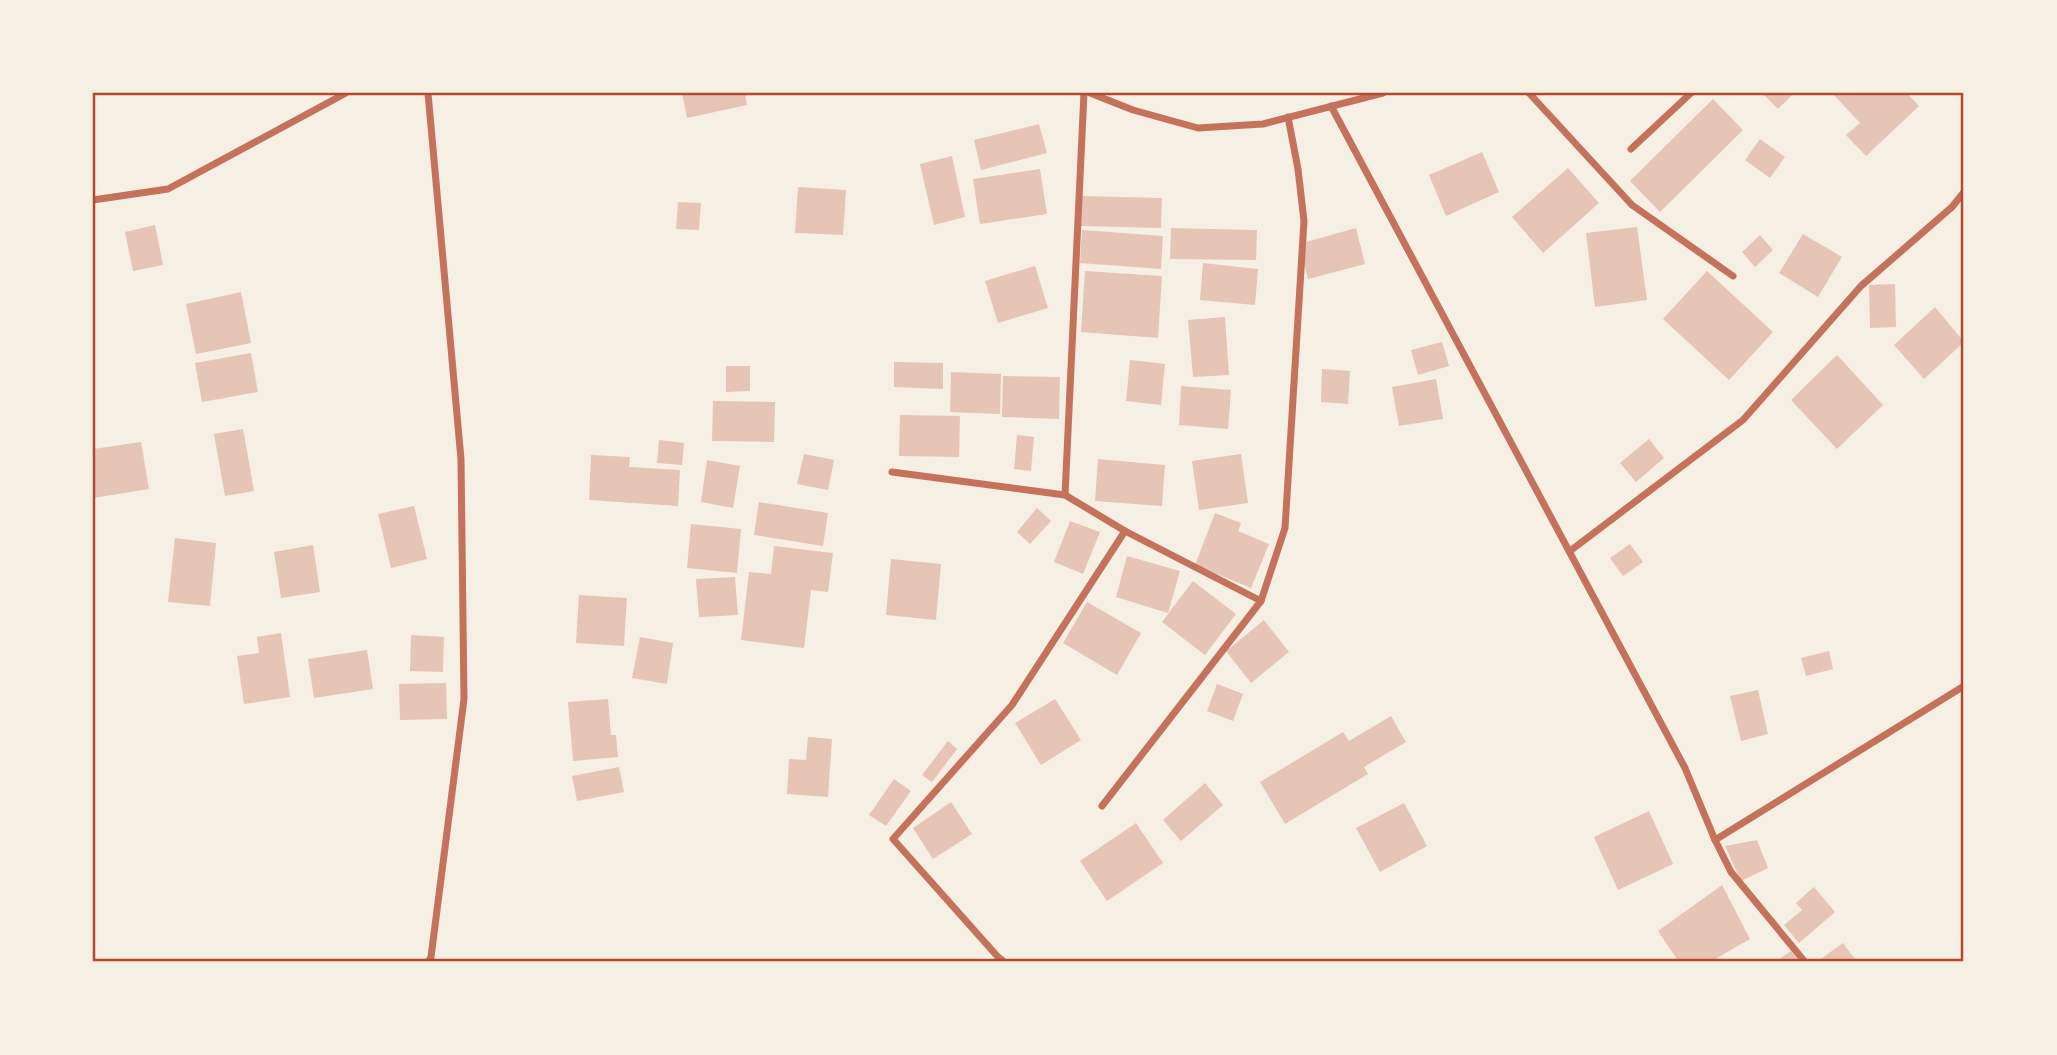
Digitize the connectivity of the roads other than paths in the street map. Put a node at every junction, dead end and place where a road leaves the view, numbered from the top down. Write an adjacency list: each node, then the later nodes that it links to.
1 (346, 93): 12 (street)
2 (428, 93): 22 (street)
3 (1084, 93): 15 (street)
4 (1090, 93): 9 (street)
5 (1383, 93): 8 (street)
6 (1529, 93): 13 (street)
7 (1691, 93): 10 (street)
8 (1331, 106): 9 (street); 17 (street)
9 (1288, 117): 18 (street)
10 (1631, 149)
11 (1964, 192): 17 (street)
12 (93, 200)
13 (1733, 276)
14 (892, 472): 15 (street)
15 (1065, 495): 16 (street)
16 (1125, 531): 18 (street); 23 (street)
17 (1570, 551): 21 (street)
18 (1261, 601): 20 (street)
19 (1964, 686): 21 (street)
20 (1102, 806)
21 (1715, 840): 24 (street)
22 (428, 962)
23 (1004, 962)
24 (1805, 962)

